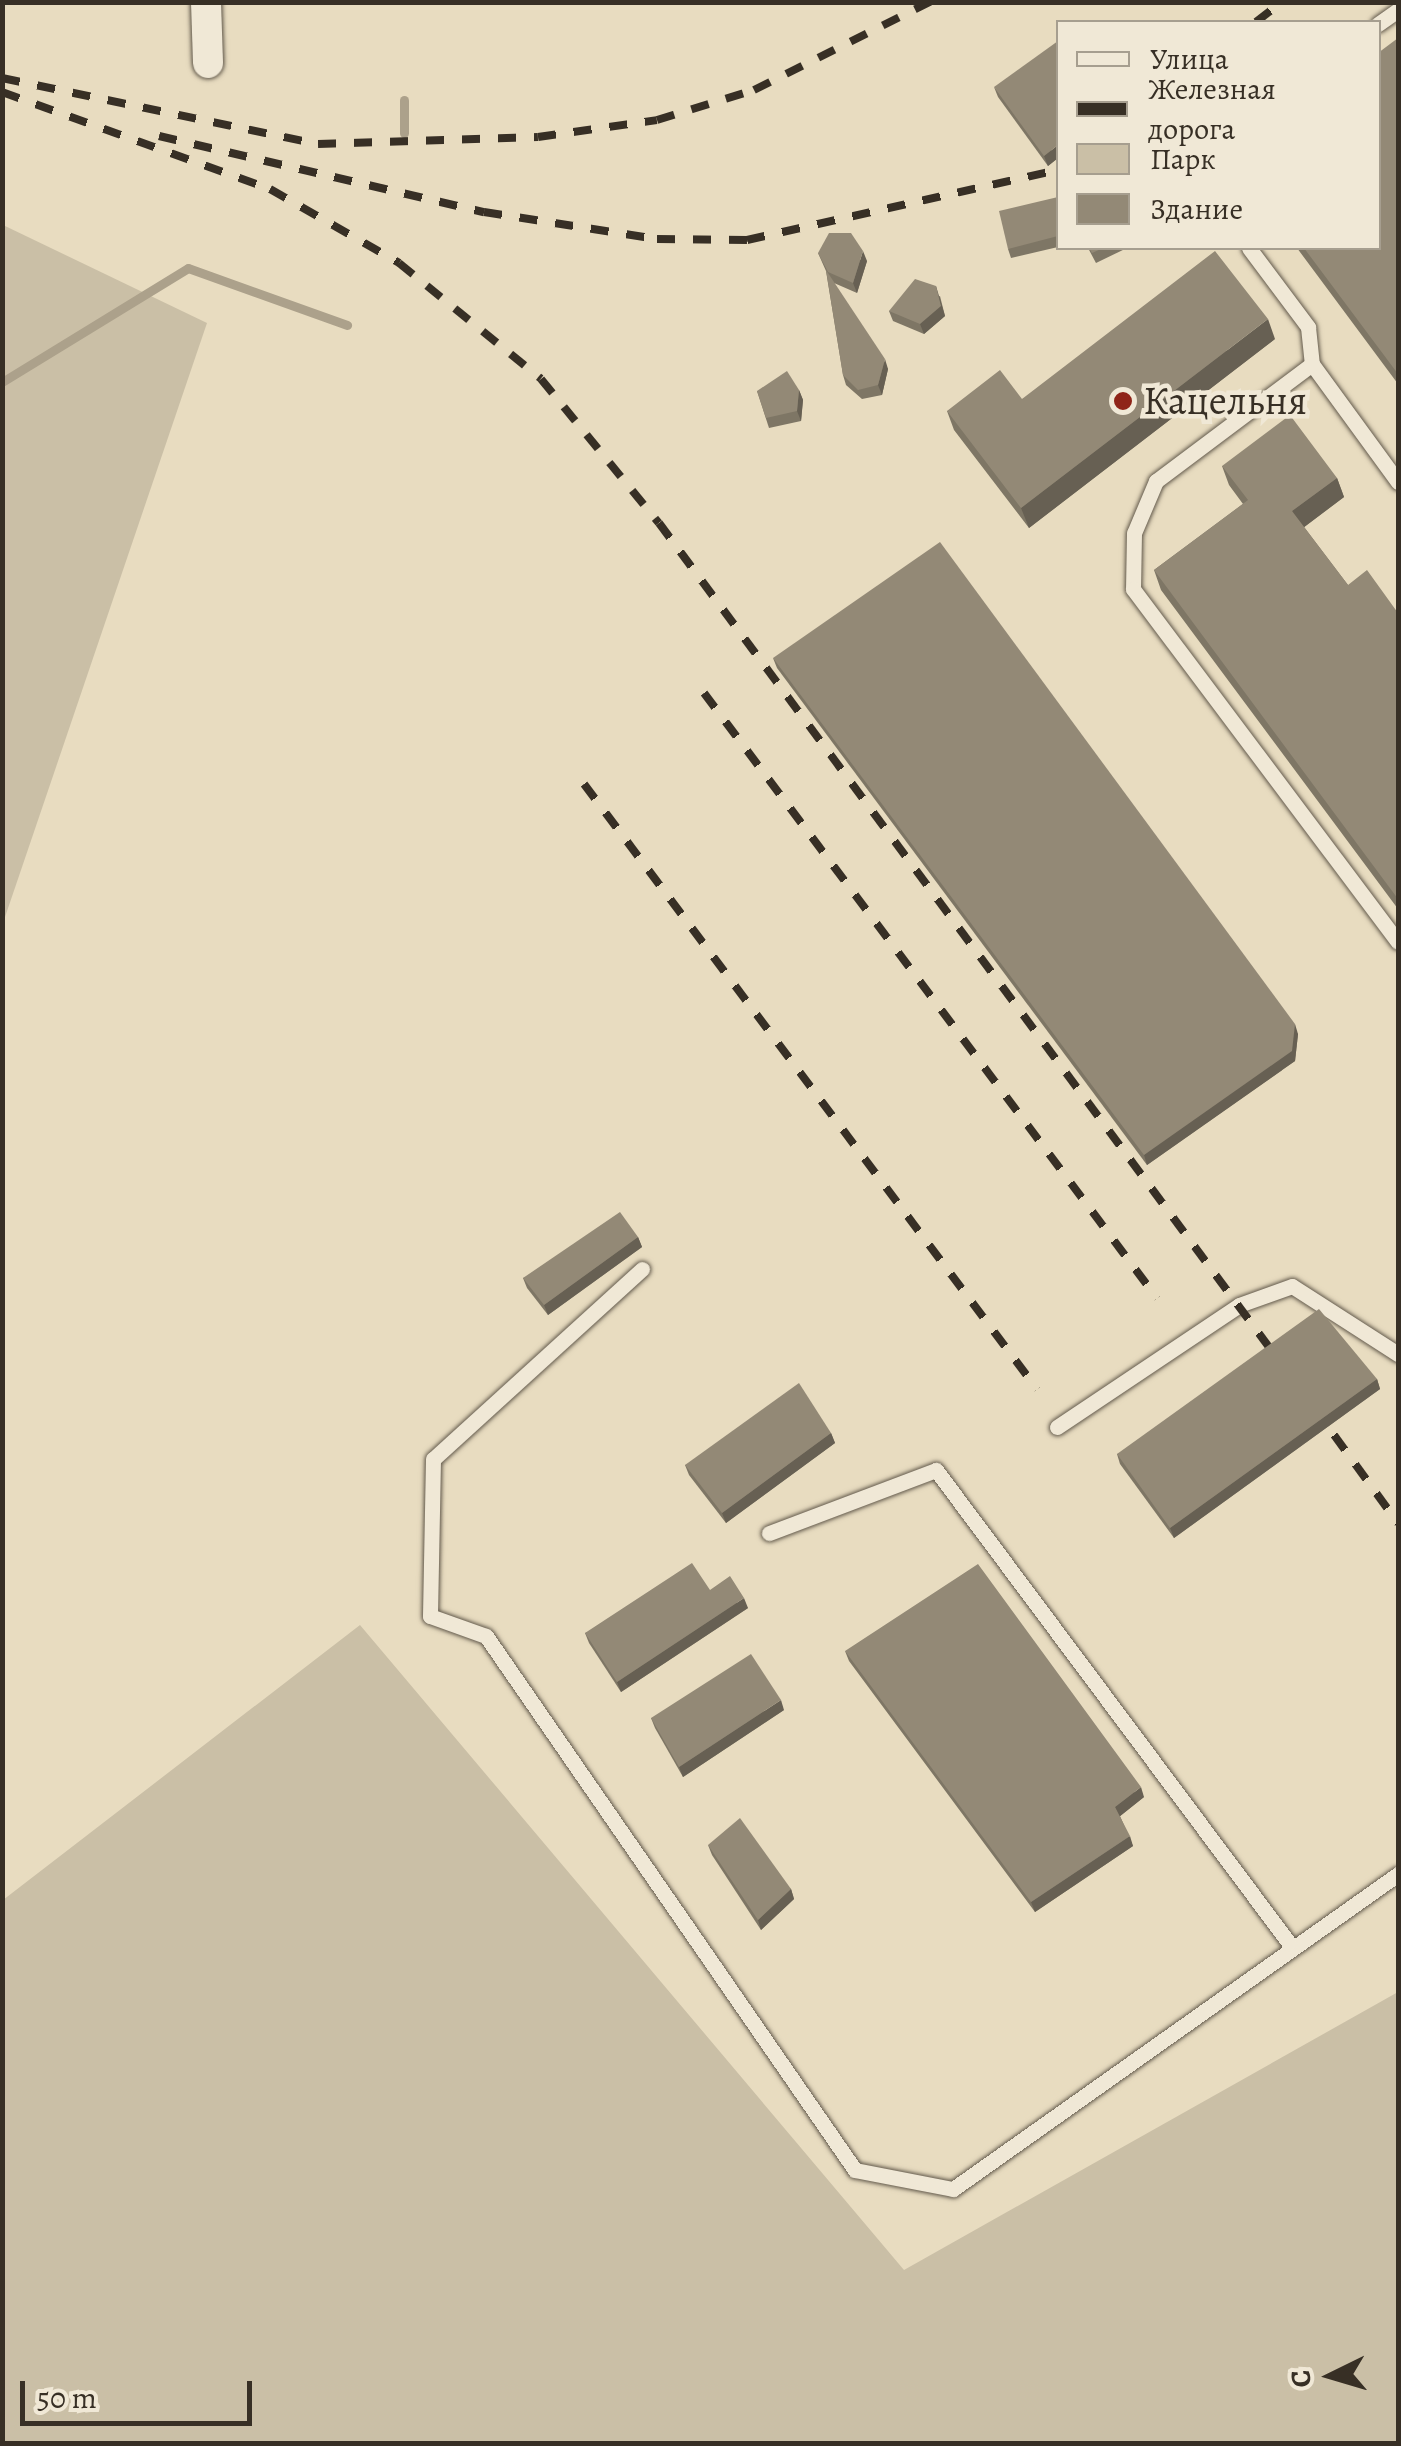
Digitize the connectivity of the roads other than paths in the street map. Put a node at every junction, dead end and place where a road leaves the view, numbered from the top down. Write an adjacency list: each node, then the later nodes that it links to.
1 (206, 2): 2 (street)
2 (208, 62)
3 (1250, 250): 4 (lane)
4 (1312, 364): 5 (lane); 6 (lane)
5 (1398, 482)
6 (1398, 942)
7 (642, 1270): 12 (lane)
8 (1398, 1354): 9 (lane)
9 (1057, 1427)
10 (769, 1532): 12 (lane)
11 (1398, 1874): 12 (lane)
12 (1289, 1943)

